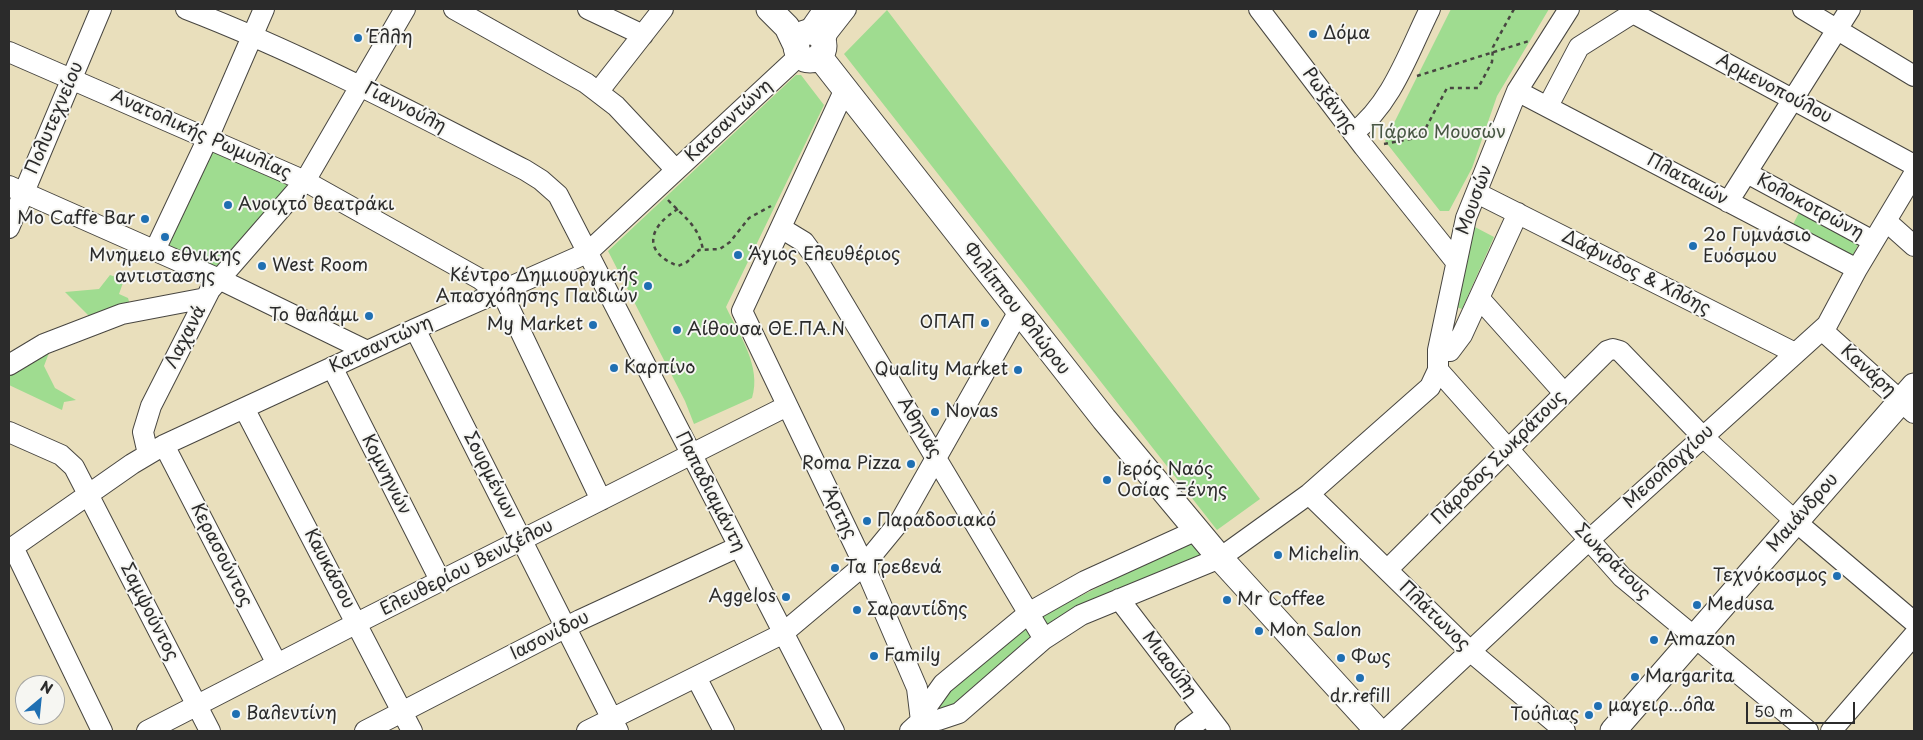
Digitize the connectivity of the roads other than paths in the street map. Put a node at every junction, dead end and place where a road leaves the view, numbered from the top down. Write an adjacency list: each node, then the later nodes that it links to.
1 (101, 9): 24 (street, Πολυτεχνείου)
2 (186, 9): 19 (street, Γιαννούλη)
3 (264, 9): 19 (street)
4 (405, 9): 25 (street, Λαχανά)
5 (454, 9): 28 (street)
6 (588, 9): 20 (street)
7 (663, 9): 20 (street)
8 (769, 9): 21 (main road, Φιλίππου Φλώρου)
9 (790, 9): 21 (main road)
10 (824, 9): 21 (street)
11 (846, 9): 21 (street)
12 (1259, 9): 32 (street, Ρωξάνης)
13 (1430, 9): 32 (street)
14 (1569, 9): 27 (street, Μουσών)
15 (1803, 9): 18 (street)
16 (1850, 9): 18 (street)
17 (1634, 11): 29 (street, Αρμενοπούλου); 30 (street)
18 (1837, 30): 23 (street); 29 (street)
19 (253, 34): 25 (street, Γιαννούλη); 31 (street)
20 (643, 34): 28 (street)
21 (809, 44): 26 (main road, Φιλίππου Φλώρου); 34 (street, Κατσαντώνη)
22 (9, 52): 24 (street, Ανατολικής Ρωμυλίας)
23 (1914, 76)
24 (72, 79): 31 (street, Ανατολικής Ρωμυλίας); 38 (street, Πολυτεχνείου)
25 (361, 86): 37 (street, Λαχανά); 48 (street, Γιαννούλη)
26 (845, 89): 44 (street); 55 (main road, Φιλίππου Φλώρου)
27 (1518, 91): 30 (street, Πλαταιών); 39 (street, Μουσών)
28 (598, 92): 34 (street)
29 (1793, 100): 33 (street, Αρμενοπούλου); 35 (street)
30 (1548, 106): 40 (street, Πλαταιών)
31 (208, 138): 37 (street, Ανατολικής Ρωμυλίας); 47 (street)
32 (1358, 140): 49 (street, Ρωξάνης)
33 (1914, 165)
34 (676, 170): 48 (street, Κατσαντώνη)
35 (1746, 173): 40 (street); 45 (street, Κολοκοτρώνη)
36 (1914, 174): 42 (street, Μεσολογγίου)
37 (306, 182): 51 (street, Λαχανά); 52 (street, Ανατολικής Ρωμυλίας)
38 (16, 189): 43 (street, Πολυτεχνείου); 47 (street)
39 (1476, 193): 41 (street, Δάφνιδος & Χλόης); 49 (street, Μουσών)
40 (1728, 202): 50 (street, Πλαταιών)
41 (1518, 213): 54 (street); 60 (street, Δάφνιδος & Χλόης)
42 (1886, 221): 45 (street, Μεσολογγίου); 46 (street, Κολοκοτρώνη)
43 (9, 228)
44 (781, 228): 66 (street, Άρτης); 73 (street, Αθηνάς)
45 (1874, 242): 50 (street, Μεσολογγίου)
46 (1914, 246)
47 (155, 250): 51 (street)
48 (587, 253): 52 (street, Κατσαντώνη); 72 (street, Παπαδιαμάντη)
49 (1456, 262): 58 (street, Μουσών)
50 (1857, 269): 57 (street, Μεσολογγίου)
51 (219, 279): 53 (street, Λαχανά); 59 (street)
52 (499, 292): 56 (street, Κατσαντώνη); 76 (street, Ανατολικής Ρωμυλίας)
53 (206, 298): 61 (street); 70 (street, Λαχανά)
54 (1479, 298): 58 (street); 64 (street)
55 (1018, 313): 73 (street); 78 (main road, Φιλίππου Φλώρου)
56 (415, 329): 59 (street, Κατσαντώνη); 79 (street, Σουρμένων)
57 (1822, 330): 60 (street, Μεσολογγίου); 65 (street, Κανάρη)
58 (1438, 350): 63 (street, Μουσών)
59 (367, 351): 62 (street, Κατσαντώνη)
60 (1795, 353): 69 (street, Μεσολογγίου)
61 (9, 365)
62 (332, 367): 67 (street, Κατσαντώνη); 86 (street, Κομνηνών)
63 (1438, 370): 71 (street, Σωκράτους); 75 (street)
64 (1564, 393): 69 (street, Πάροδος Σωκράτους); 71 (street, Πάροδος Σωκράτους)
65 (1910, 400): 77 (main road, Μαιάνδρου)
66 (787, 406): 72 (street, Ελευθερίου Βενιζέλου); 84 (street, Άρτης)
67 (244, 408): 70 (street, Κατσαντώνη); 89 (street, Καυκάσου)
68 (9, 432): 74 (street, Σαμψούντος)
69 (1702, 436): 77 (street); 80 (street, Μεσολογγίου)
70 (156, 449): 74 (street, Κατσαντώνη); 96 (street, Κερασούντος)
71 (1507, 449): 80 (street, Σωκράτους); 85 (street, Πάροδος Σωκράτους)
72 (690, 455): 76 (street, Ελευθερίου Βενιζέλου); 81 (street, Παπαδιαμάντη)
73 (937, 458): 84 (street); 90 (street, Αθηνάς)
74 (89, 493): 82 (street, Κατσαντώνη); 98 (street, Σαμψούντος)
75 (1309, 494): 83 (street); 85 (street, Πλάτωνος)
76 (601, 500): 79 (street, Ελευθερίου Βενιζέλου)
77 (1795, 521): 88 (street); 94 (main road, Μαιάνδρου)
78 (1197, 530): 83 (main road, Φιλίππου Φλώρου); 90 (street)
79 (523, 540): 86 (street, Ελευθερίου Βενιζέλου); 91 (street, Σουρμένων)
80 (1588, 541): 94 (street, Σωκράτους); 95 (street, Μεσολογγίου)
81 (738, 546): 91 (street, Ιασoνίδου); 92 (street, Παπαδιαμάντη)
82 (11, 549): 103 (street)
83 (1220, 558): 87 (street); 113 (main road, Φιλίππου Φλώρου)
84 (864, 565): 92 (street); 102 (street, Άρτης)
85 (1387, 570): 95 (street, Πλάτωνος)
86 (440, 582): 89 (street, Ελευθερίου Βενιζέλου)
87 (1119, 600): 90 (street); 100 (street, Μιαούλη)
88 (1914, 622)
89 (357, 623): 96 (street, Ελευθερίου Βενιζέλου); 99 (street, Καυκάσου)
90 (1037, 626): 102 (street); 102 (street)
91 (566, 628): 99 (street, Ιασoνίδου); 101 (street, Σουρμένων)
92 (782, 634): 97 (street); 110 (street, Παπαδιαμάντη)
93 (1914, 635): 118 (street)
94 (1695, 638): 116 (main road, Μαιάνδρου); 117 (street, Σωκράτους)
95 (1470, 652): 114 (street, Μεσολογγίου); 115 (street, Πλάτωνος)
96 (277, 664): 98 (street, Ελευθερίου Βενιζέλου)
97 (696, 677): 101 (street); 109 (street)
98 (197, 705): 104 (street, Ελευθερίου Βενιζέλου); 105 (street, Σαμψούντος)
99 (402, 712): 106 (street, Ιασoνίδου); 107 (street, Καυκάσου)
100 (1207, 715): 111 (street); 112 (street, Μιαούλη)
101 (615, 725): 108 (street)
102 (920, 728)
103 (102, 731)
104 (147, 731)
105 (210, 731)
106 (365, 731)
107 (412, 731)
108 (587, 731)
109 (724, 731)
110 (834, 731)
111 (1185, 731)
112 (1220, 731)
113 (1378, 731)
114 (1385, 731)
115 (1566, 731)
116 (1613, 731)
117 (1808, 731)
118 (1831, 731)

